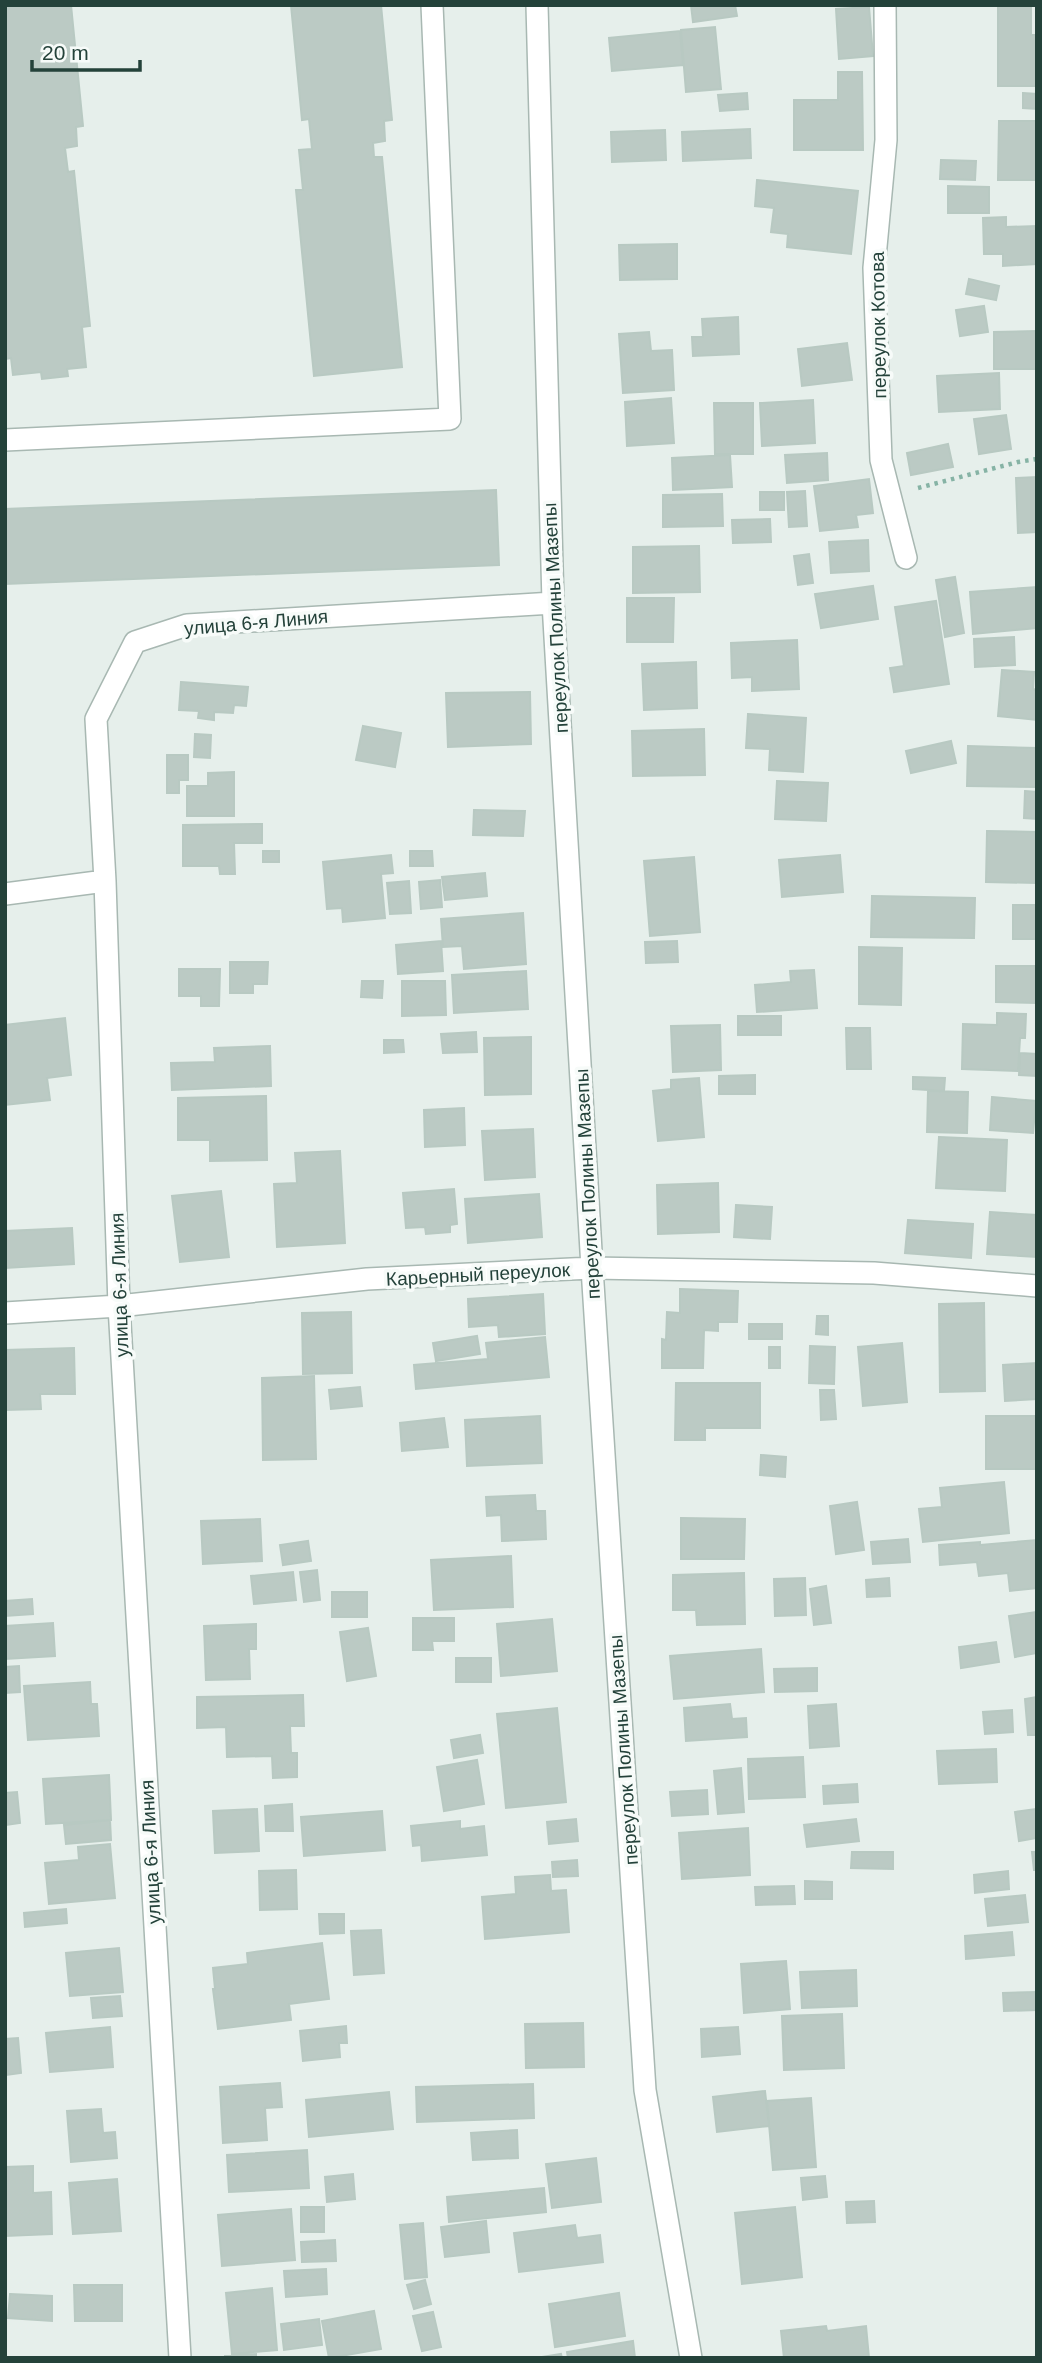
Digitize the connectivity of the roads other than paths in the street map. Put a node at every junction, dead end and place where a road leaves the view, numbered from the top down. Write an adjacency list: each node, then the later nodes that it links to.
1 (432, 5): 4 (street)
2 (537, 5): 6 (street, переулок Полины Мазепы)
3 (885, 5): 5 (street, переулок Котова)
4 (5, 440)
5 (906, 558)
6 (553, 603): 7 (street, улица 6-я Линия); 9 (street, переулок Полины Мазепы)
7 (105, 881): 8 (street); 11 (street, улица 6-я Линия)
8 (5, 894)
9 (592, 1268): 10 (street, Карьерный переулок); 11 (street, Карьерный переулок); 14 (street, переулок Полины Мазепы)
10 (1037, 1286)
11 (119, 1306): 12 (street, Карьерный переулок); 13 (street, улица 6-я Линия)
12 (5, 1313)
13 (180, 2358)
14 (691, 2358)

